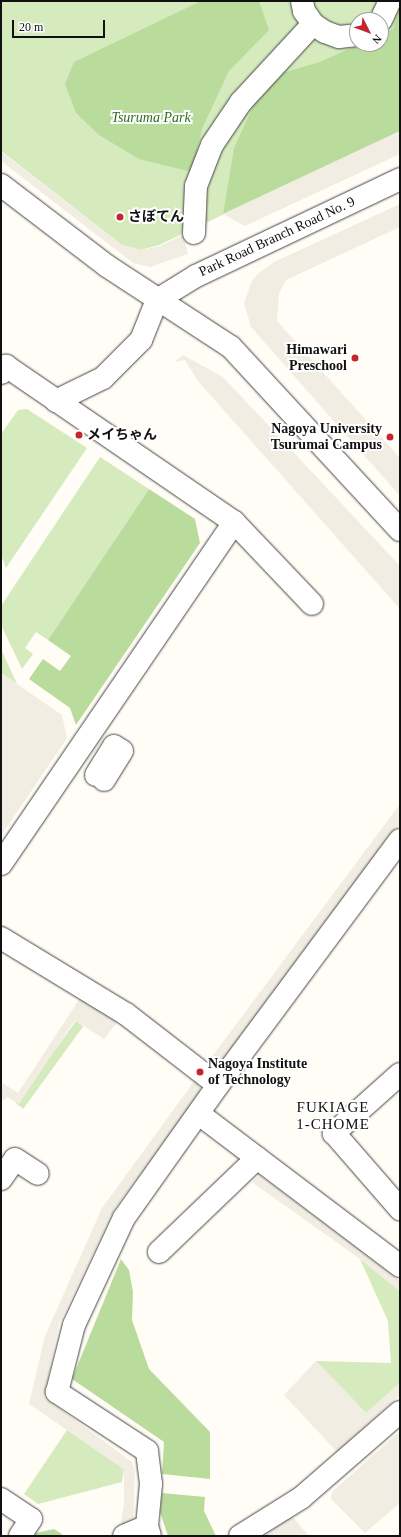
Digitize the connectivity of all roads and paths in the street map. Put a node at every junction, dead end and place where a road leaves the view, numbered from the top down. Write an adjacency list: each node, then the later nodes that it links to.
1 (302, 1): 4 (street)
2 (390, 1): 3 (street)
3 (385, 12)
4 (313, 24): 5 (street); 8 (street)
5 (349, 36)
6 (400, 179): 9 (street, Park Road Branch Road No. 9)
7 (1, 185): 9 (street)
8 (194, 233)
9 (157, 300): 11 (street); 13 (street)
10 (1, 373): 11 (street)
11 (56, 401): 12 (street)
12 (234, 522): 14 (street); 16 (street)
13 (400, 530)
14 (312, 604)
15 (400, 840): 19 (street)
16 (1, 864)
17 (1, 938): 19 (street)
18 (400, 1074): 24 (street)
19 (218, 1085): 20 (street)
20 (199, 1114): 21 (street); 29 (street)
21 (257, 1158): 25 (street); 26 (street)
22 (38, 1174): 23 (street)
23 (1, 1179)
24 (400, 1209)
25 (159, 1252)
26 (400, 1266)
27 (400, 1412): 32 (street)
28 (1, 1499): 30 (street)
29 (149, 1531): 31 (street)
30 (20, 1536)
31 (124, 1536)
32 (240, 1536)

